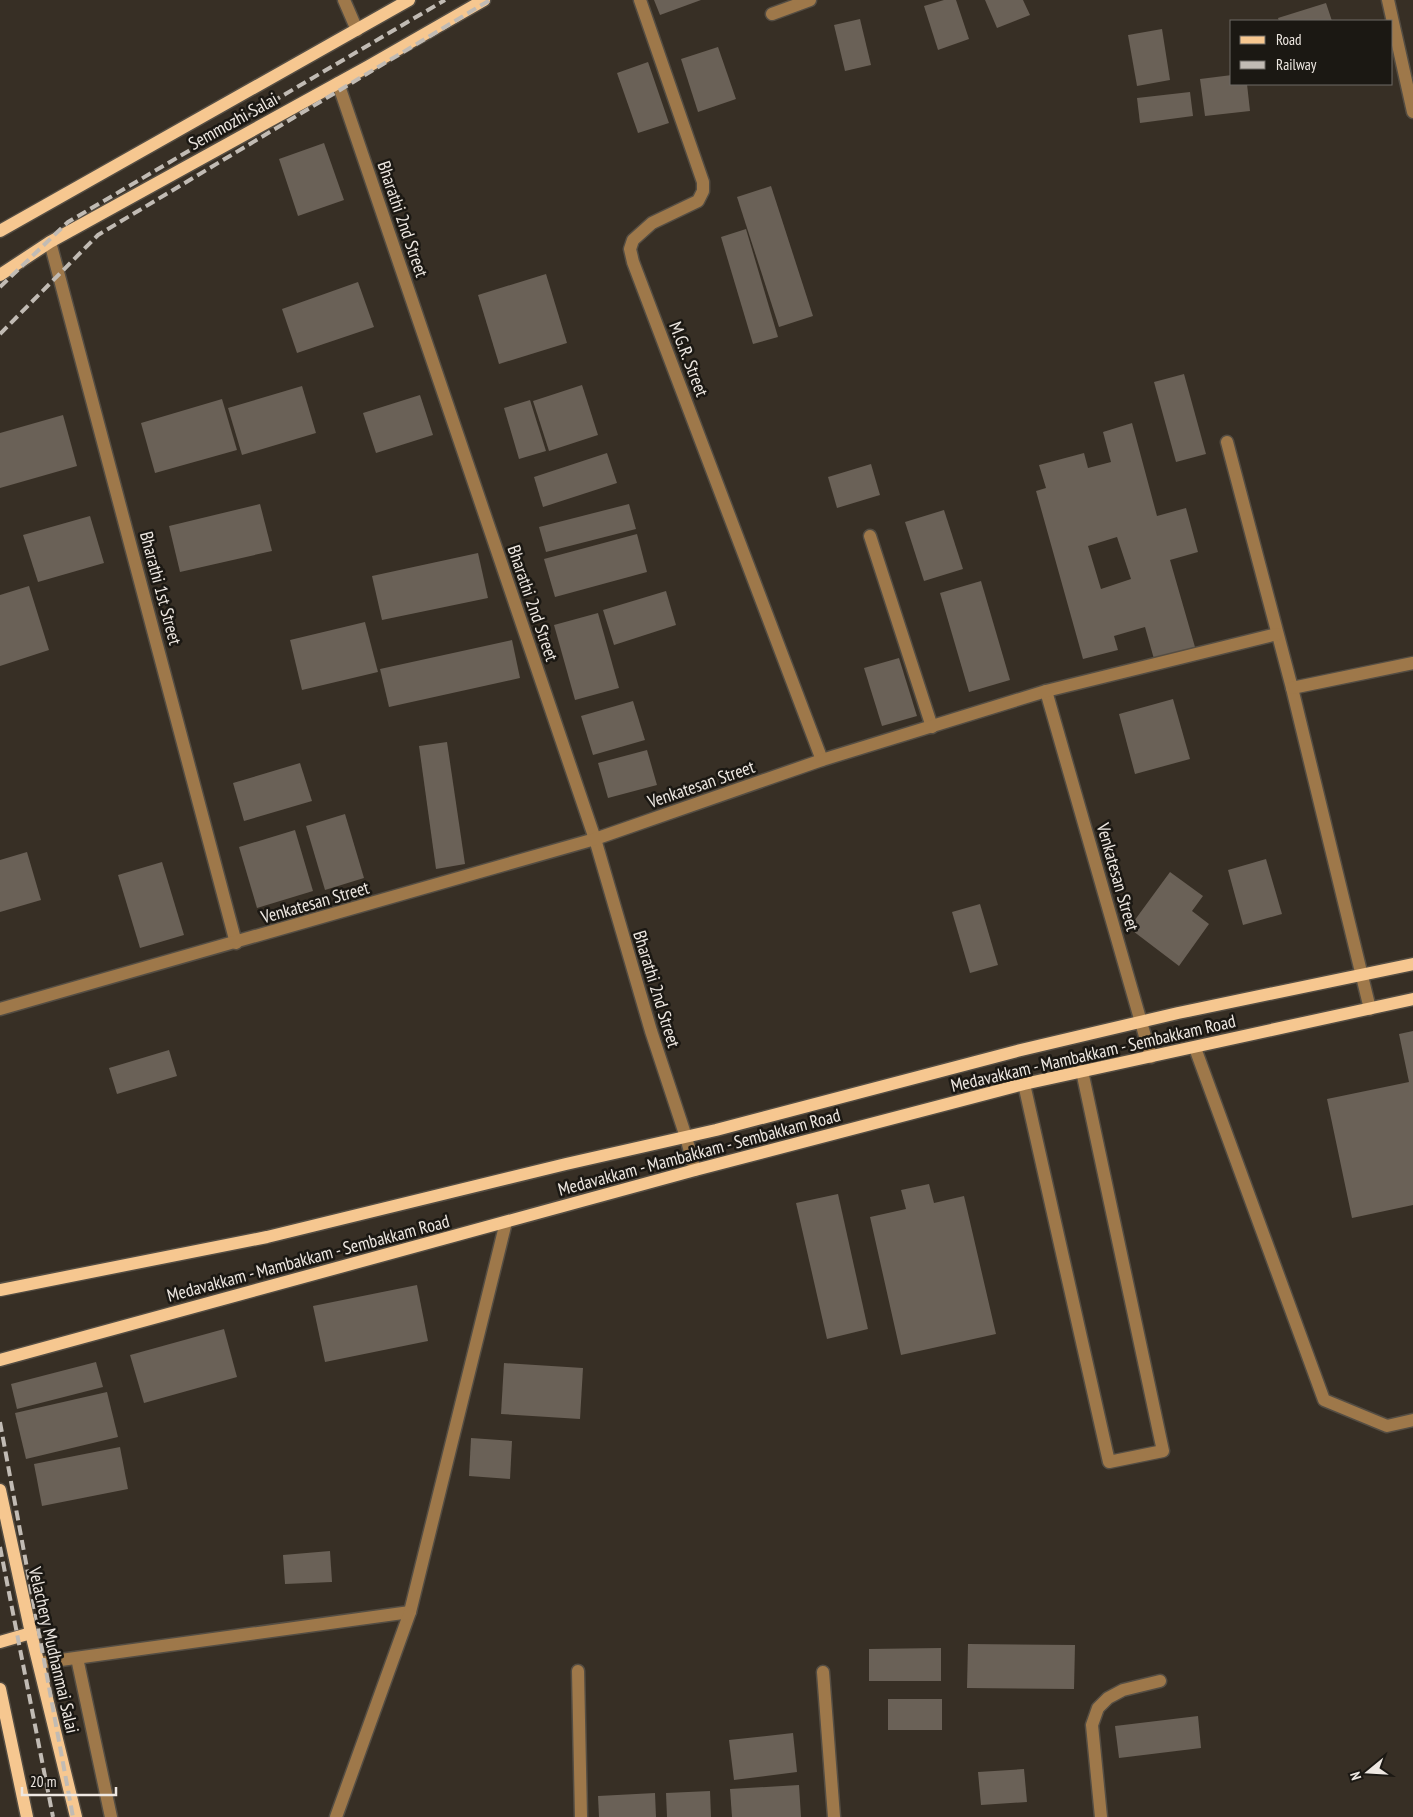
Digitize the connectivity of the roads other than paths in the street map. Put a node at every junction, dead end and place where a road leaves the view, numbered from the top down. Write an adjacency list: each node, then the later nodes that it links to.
1 (344, 0): 10 (street)
2 (409, 0): 10 (main road, Semmozhi Salai)
3 (484, 0): 11 (main road, Semmozhi Salai)
4 (640, 0): 23 (street, M.G.R. Street)
5 (810, 0): 7 (street)
6 (1388, 0): 8 (street)
7 (772, 14)
8 (1392, 20)
9 (1393, 22): 12 (street)
10 (357, 30): 13 (main road, Semmozhi Salai)
11 (338, 83): 14 (main road, Semmozhi Salai); 24 (street, Bharathi 2nd Street)
12 (1413, 112)
13 (0, 231)
14 (50, 242): 15 (main road, Semmozhi Salai); 25 (street, Bharathi 1st Street)
15 (0, 275)
16 (1226, 442): 18 (street)
17 (870, 536): 22 (street)
18 (1277, 634): 20 (street); 21 (street)
19 (1413, 663): 20 (street)
20 (1292, 688): 27 (street)
21 (1046, 691): 22 (street, Venkatesan Street); 31 (street, Venkatesan Street)
22 (932, 727): 23 (street, Venkatesan Street)
23 (822, 760): 24 (street, Venkatesan Street)
24 (595, 840): 25 (street, Venkatesan Street); 36 (street, Bharathi 2nd Street)
25 (236, 943): 30 (street, Venkatesan Street)
26 (1413, 964): 27 (main road, Medavakkam - Mambakkam - Sembakkam Road)
27 (1361, 974): 29 (street); 31 (main road, Medavakkam - Mambakkam - Sembakkam Road)
28 (1413, 1000): 29 (main road, Medavakkam - Mambakkam - Sembakkam Road)
29 (1370, 1008): 32 (main road, Medavakkam - Mambakkam - Sembakkam Road)
30 (0, 1009)
31 (1141, 1022): 33 (street, Venkatesan Street); 36 (main road, Medavakkam - Mambakkam - Sembakkam Road)
32 (1195, 1048): 33 (main road, Medavakkam - Mambakkam - Sembakkam Road); 41 (street)
33 (1151, 1057): 34 (main road, Medavakkam - Mambakkam - Sembakkam Road)
34 (1082, 1071): 35 (main road, Medavakkam - Mambakkam - Sembakkam Road); 35 (street)
35 (1024, 1084): 37 (main road, Medavakkam - Mambakkam - Sembakkam Road)
36 (686, 1137): 37 (street, Bharathi 2nd Street); 39 (main road, Medavakkam - Mambakkam - Sembakkam Road)
37 (695, 1170): 38 (main road, Medavakkam - Mambakkam - Sembakkam Road)
38 (506, 1222): 40 (main road, Medavakkam - Mambakkam - Sembakkam Road); 43 (street)
39 (0, 1290)
40 (0, 1360)
41 (1413, 1420)
42 (0, 1490): 44 (main road, Velachery Mudhanmai Salai)
43 (410, 1612): 46 (street); 55 (street)
44 (30, 1633): 45 (main road); 47 (main road, Velachery Mudhanmai Salai)
45 (0, 1642)
46 (77, 1658): 47 (street); 54 (street)
47 (39, 1663): 53 (main road, Velachery Mudhanmai Salai)
48 (578, 1671): 56 (street)
49 (824, 1672): 57 (street)
50 (1160, 1681): 58 (street)
51 (0, 1689): 52 (main road)
52 (27, 1817)
53 (76, 1817)
54 (111, 1817)
55 (336, 1817)
56 (581, 1817)
57 (834, 1817)
58 (1101, 1817)

